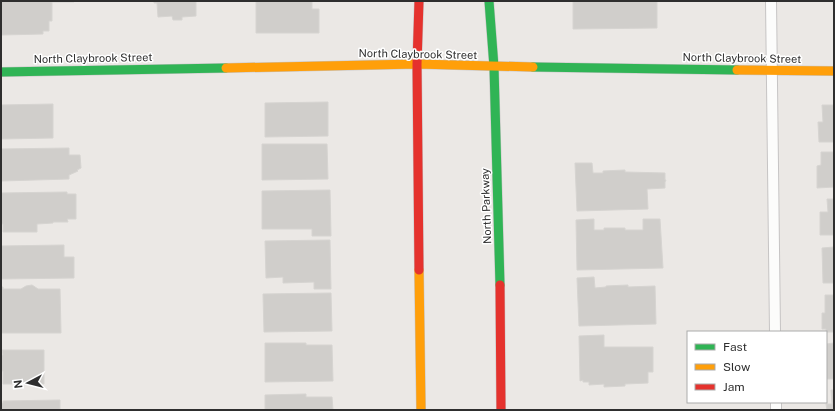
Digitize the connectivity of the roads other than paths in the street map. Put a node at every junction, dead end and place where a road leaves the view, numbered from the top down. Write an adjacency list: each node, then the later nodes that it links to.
1 (414, 1): 6 (main road)
2 (419, 1): 6 (main road)
3 (490, 1): 7 (main road, North Parkway)
4 (498, 1): 7 (main road)
5 (771, 1): 8 (lane)
6 (417, 64): 7 (main road, North Claybrook Street); 10 (main road, North Claybrook Street); 12 (main road)
7 (494, 67): 8 (main road, North Claybrook Street); 13 (main road, North Parkway)
8 (771, 70): 9 (main road, North Claybrook Street); 11 (lane)
9 (834, 71)
10 (1, 72)
11 (775, 331)
12 (421, 410)
13 (501, 410)

